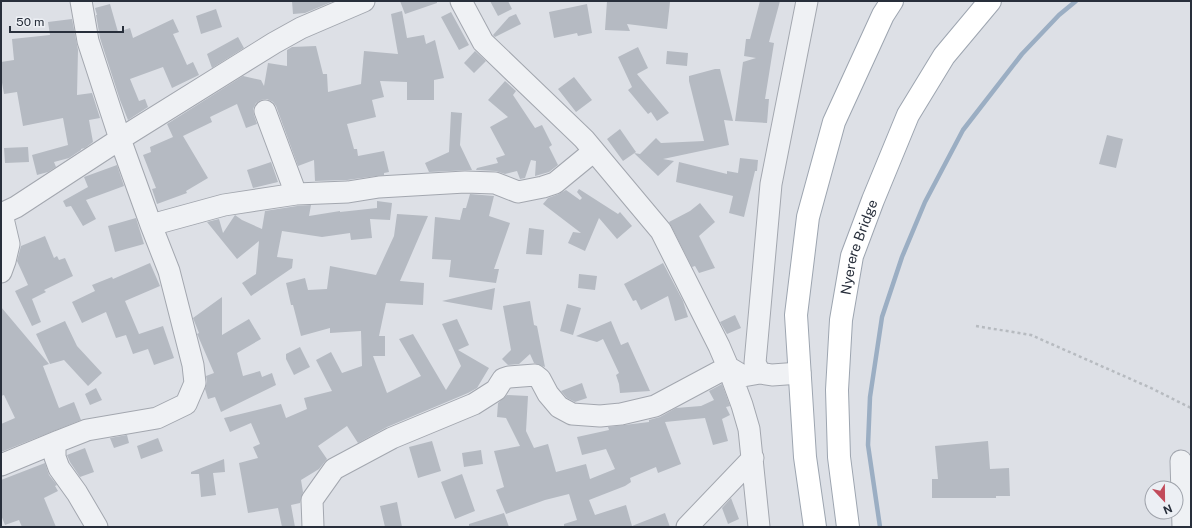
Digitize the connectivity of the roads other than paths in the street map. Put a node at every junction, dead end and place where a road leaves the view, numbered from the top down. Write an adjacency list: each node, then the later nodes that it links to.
1 (81, 1): 8 (street)
2 (364, 1): 8 (street)
3 (461, 1): 9 (street)
4 (807, 1): 15 (street)
5 (892, 1): 16 (main road)
6 (990, 1): 26 (main road, Nyerere Bridge)
7 (264, 111): 10 (street)
8 (120, 140): 11 (street); 12 (street)
9 (594, 150): 10 (street); 14 (street)
10 (296, 194): 12 (street)
11 (1, 214): 13 (street)
12 (150, 225): 17 (street)
13 (1, 272)
14 (728, 367): 15 (street); 18 (street); 22 (street)
15 (760, 373): 16 (street)
16 (800, 373): 25 (main road)
17 (59, 441): 20 (street); 21 (street)
18 (753, 458): 23 (street); 24 (street)
19 (1181, 462): 27 (street)
20 (1, 465)
21 (97, 527)
22 (313, 527)
23 (687, 527)
24 (759, 527)
25 (815, 527)
26 (848, 527)
27 (1183, 527)

